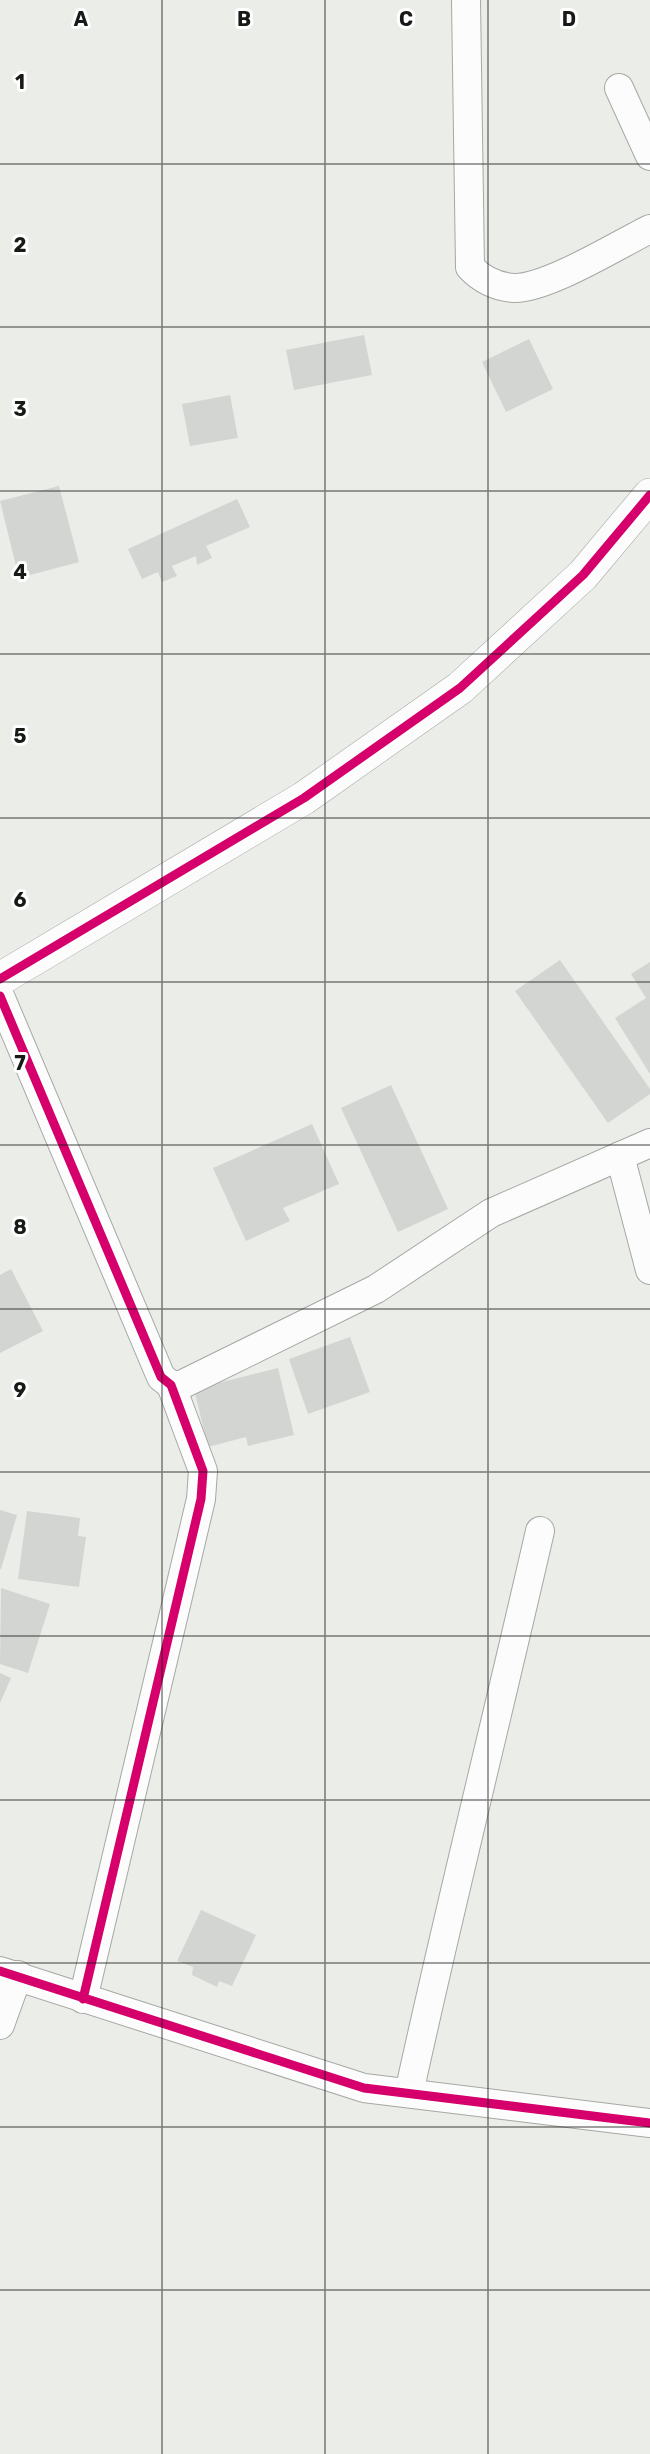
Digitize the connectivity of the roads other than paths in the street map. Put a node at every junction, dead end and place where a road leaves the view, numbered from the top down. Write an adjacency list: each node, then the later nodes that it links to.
1 (466, 0): 4 (street)
2 (619, 87): 3 (street)
3 (650, 156)
4 (650, 229)
5 (650, 495): 6 (street)
6 (0, 978)
7 (0, 996): 11 (street)
8 (650, 1143): 9 (street)
9 (620, 1156): 10 (street); 11 (street)
10 (650, 1270)
11 (171, 1385): 14 (street)
12 (540, 1532): 16 (street)
13 (9, 1973): 14 (street); 15 (street)
14 (84, 1999): 16 (street)
15 (0, 2025)
16 (409, 2093): 17 (street)
17 (650, 2123)

